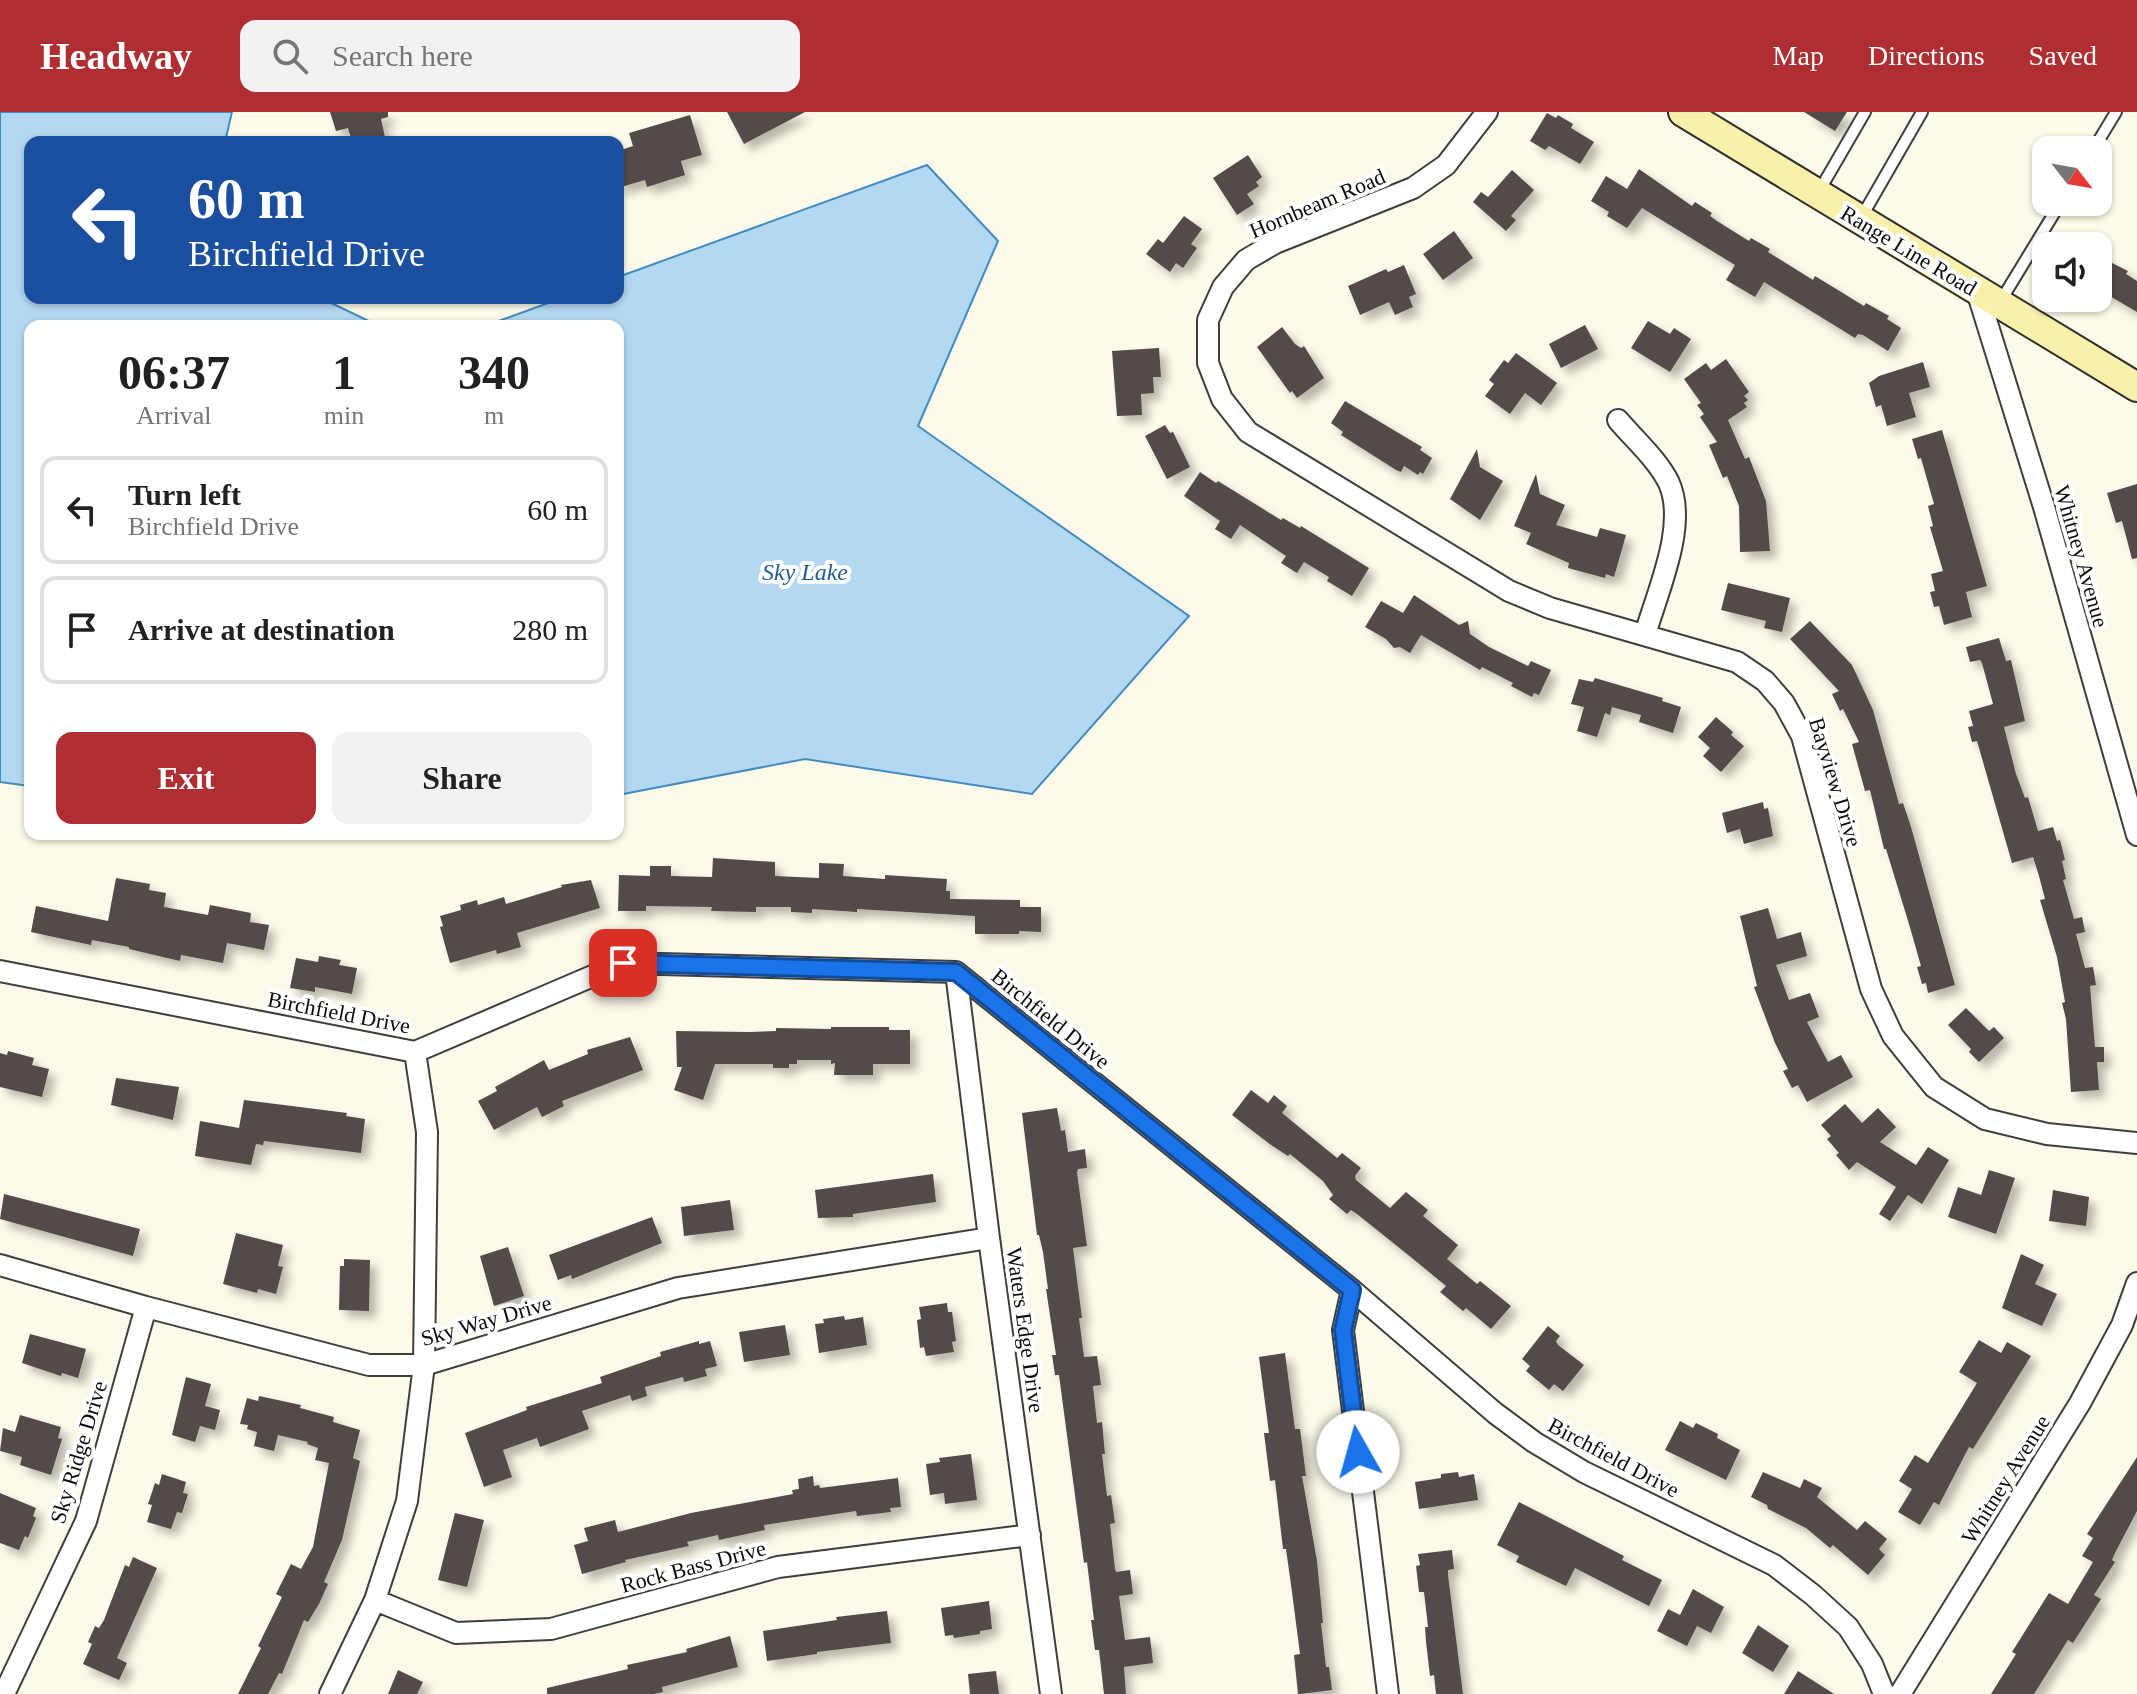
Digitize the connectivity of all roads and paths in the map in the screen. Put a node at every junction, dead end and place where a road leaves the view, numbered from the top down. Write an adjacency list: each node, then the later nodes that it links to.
1 (1487, 112): 11 (street, Hornbeam Road)
2 (1683, 112): 7 (main road, Range Line Road)
3 (1865, 112): 7 (lane)
4 (1922, 112): 9 (lane)
5 (2116, 112): 6 (lane)
6 (2101, 136)
7 (1817, 194): 9 (main road, Range Line Road)
8 (2050, 216): 10 (lane)
9 (1860, 220): 10 (main road, Range Line Road)
10 (1988, 298): 12 (main road, Range Line Road); 15 (street, Whitney Avenue)
11 (1208, 363): 14 (street, Bayview Drive)
12 (2137, 387)
13 (1618, 420): 14 (street)
14 (1645, 635): 19 (street, Bayview Drive)
15 (2137, 835)
16 (0, 971): 18 (street, Birchfield Drive)
17 (956, 972): 18 (street, Birchfield Drive); 20 (street, Waters Edge Drive); 23 (street, Birchfield Drive)
18 (415, 1052): 25 (street)
19 (2137, 1143)
20 (989, 1238): 25 (street, Sky Way Drive); 26 (street, Waters Edge Drive)
21 (0, 1265): 24 (street, Sky Way Drive)
22 (2137, 1283): 33 (street, Whitney Avenue)
23 (1352, 1290): 31 (street); 32 (street, Birchfield Drive)
24 (146, 1307): 25 (street, Sky Way Drive); 28 (street, Sky Ridge Drive)
25 (424, 1365): 27 (street)
26 (1030, 1535): 27 (street, Rock Bass Drive); 30 (street, Waters Edge Drive)
27 (375, 1600): 29 (street)
28 (4, 1694)
29 (330, 1694)
30 (1051, 1694)
31 (1388, 1694)
32 (1884, 1694)
33 (1900, 1694)

